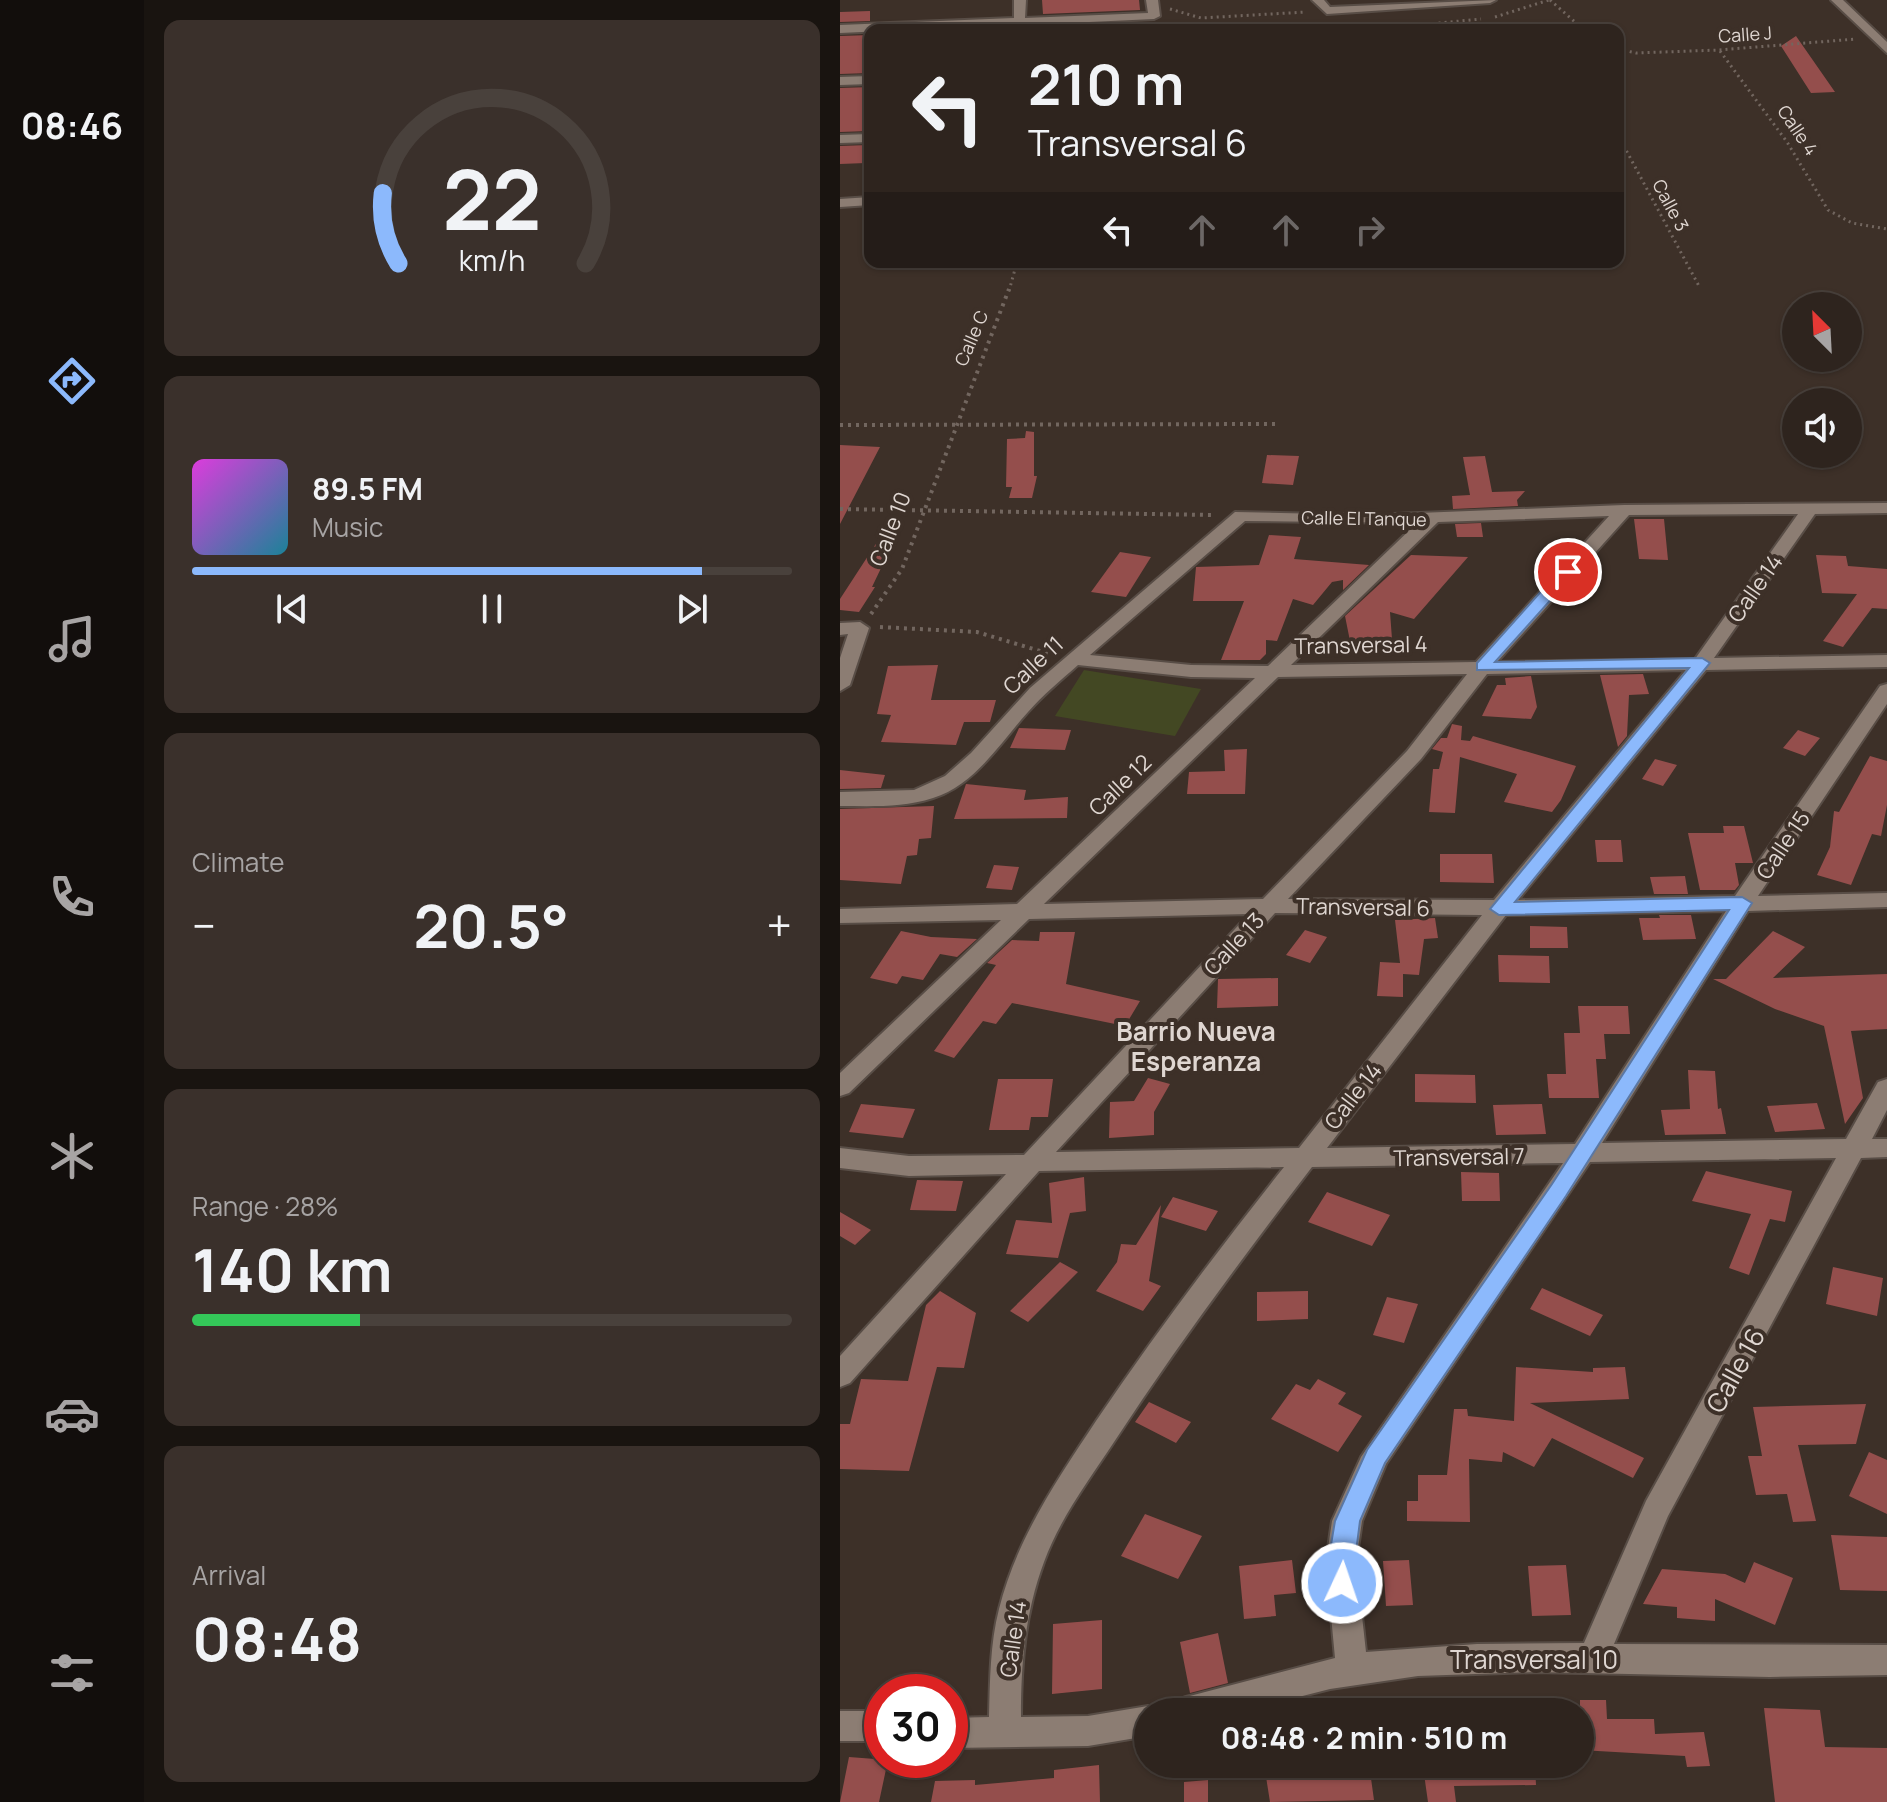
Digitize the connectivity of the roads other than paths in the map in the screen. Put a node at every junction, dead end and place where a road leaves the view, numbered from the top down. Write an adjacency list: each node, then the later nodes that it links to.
1 (1020, 0): 7 (street)
2 (1318, 0): 5 (street)
3 (1490, 0): 5 (street)
4 (1837, 0): 11 (street)
5 (1435, 2)
6 (1153, 8): 8 (street)
7 (1019, 24)
8 (1034, 24)
9 (840, 29): 10 (street)
10 (864, 29)
11 (1887, 49)
12 (864, 80): 13 (street)
13 (840, 81)
14 (864, 138): 15 (street)
15 (840, 139)
16 (864, 201): 17 (street)
17 (840, 203)
18 (1887, 508): 19 (street, Calle El Tanque)
19 (1810, 509): 20 (street, Calle El Tanque); 26 (street, Calle 14)
20 (1624, 510): 22 (street, Calle El Tanque); 27 (street, Calle 13)
21 (1241, 516): 22 (street, Calle El Tanque); 24 (street, Calle 11)
22 (1433, 518): 28 (street, Calle 12)
23 (850, 628): 29 (street)
24 (1075, 659): 28 (street, Transversal 4); 31 (street, Calle 11)
25 (1887, 661): 26 (street, Transversal 4)
26 (1702, 663): 27 (street, Transversal 4); 35 (street, Calle 14)
27 (1482, 667): 28 (street, Transversal 4); 34 (street, Calle 13)
28 (1277, 671): 36 (street, Calle 12)
29 (840, 685)
30 (1887, 690): 33 (street, Calle 15)
31 (840, 799)
32 (1887, 900): 33 (street, Transversal 6)
33 (1742, 903): 35 (street, Transversal 6); 42 (street, Calle 15)
34 (1270, 906): 35 (street, Transversal 6); 36 (street, Transversal 6); 45 (street, Calle 13)
35 (1499, 909): 44 (street, Calle 14)
36 (1023, 912): 37 (street, Transversal 6); 38 (street, Calle 12)
37 (840, 916)
38 (840, 1087)
39 (1887, 1088): 40 (street, Calle 16)
40 (1855, 1148): 41 (street, Transversal 7); 42 (street, Transversal 7); 47 (street, Calle 16)
41 (1887, 1148)
42 (1581, 1155): 44 (street, Transversal 7); 49 (street, Calle 15)
43 (840, 1158): 45 (street, Transversal 7)
44 (1304, 1159): 45 (street, Transversal 7); 55 (street, Calle 14)
45 (1031, 1163): 46 (street, Calle 13)
46 (840, 1375)
47 (1593, 1658): 48 (street, Transversal 10); 49 (street, Transversal 10)
48 (1887, 1660)
49 (1352, 1669): 50 (street, Transversal 10)
50 (1240, 1698)
51 (1134, 1723): 55 (street)
52 (840, 1726): 53 (street)
53 (864, 1726)
54 (968, 1733): 55 (street)
55 (1005, 1734)

